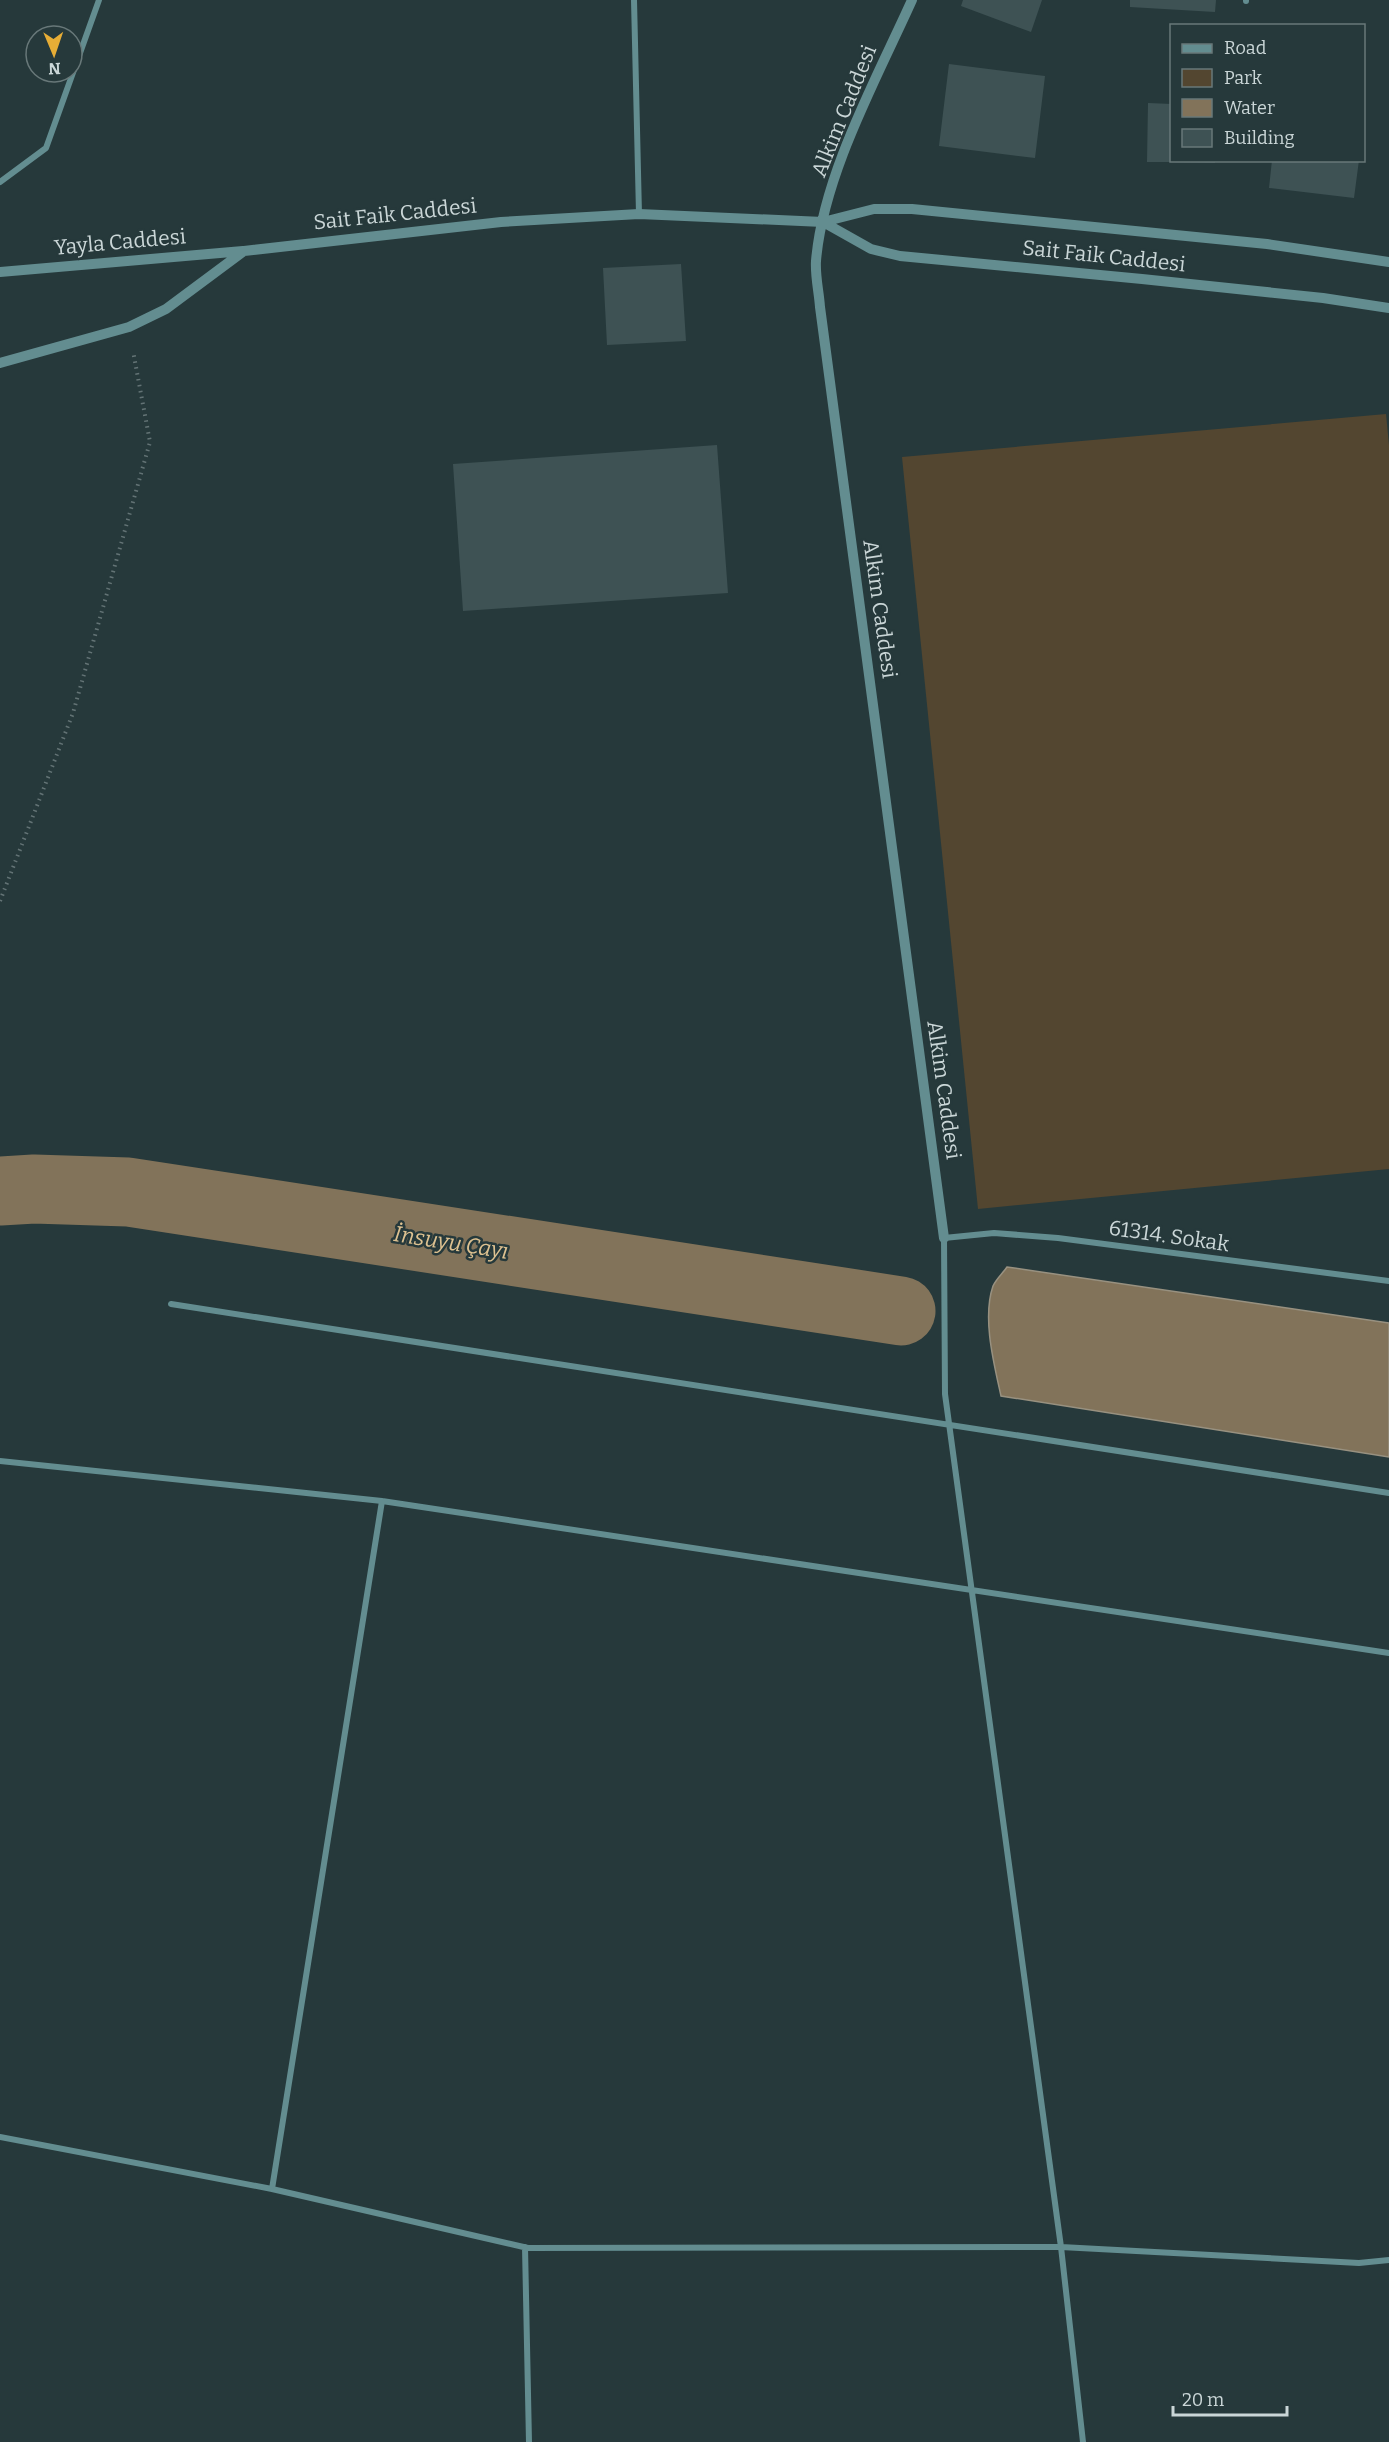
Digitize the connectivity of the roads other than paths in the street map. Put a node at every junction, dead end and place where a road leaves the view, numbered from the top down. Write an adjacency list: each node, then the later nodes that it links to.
1 (99, 0): 4 (street)
2 (634, 0): 5 (street)
3 (912, 0): 6 (street, Alkim Caddesi)
4 (0, 182)
5 (639, 214): 6 (street, Sait Faik Caddesi); 7 (street, Sait Faik Caddesi)
6 (823, 222): 8 (street, Sait Faik Caddesi); 10 (street, Sait Faik Caddesi); 12 (street, Alkim Caddesi)
7 (243, 251): 9 (street, Yayla Caddesi); 11 (street)
8 (1389, 262)
9 (0, 272)
10 (1389, 308)
11 (0, 363)
12 (944, 1238): 13 (street, 61314. Sokak); 15 (street)
13 (1389, 1281)
14 (171, 1304): 15 (street)
15 (949, 1425): 17 (street); 19 (street)
16 (0, 1461): 18 (street)
17 (1389, 1493)
18 (382, 1501): 19 (street); 22 (street)
19 (971, 1590): 20 (street); 24 (street)
20 (1389, 1653)
21 (0, 2137): 22 (street)
22 (272, 2189): 23 (street)
23 (525, 2247): 24 (street); 26 (street)
24 (1061, 2247): 25 (street); 27 (street)
25 (1389, 2260)
26 (529, 2442)
27 (1083, 2442)

